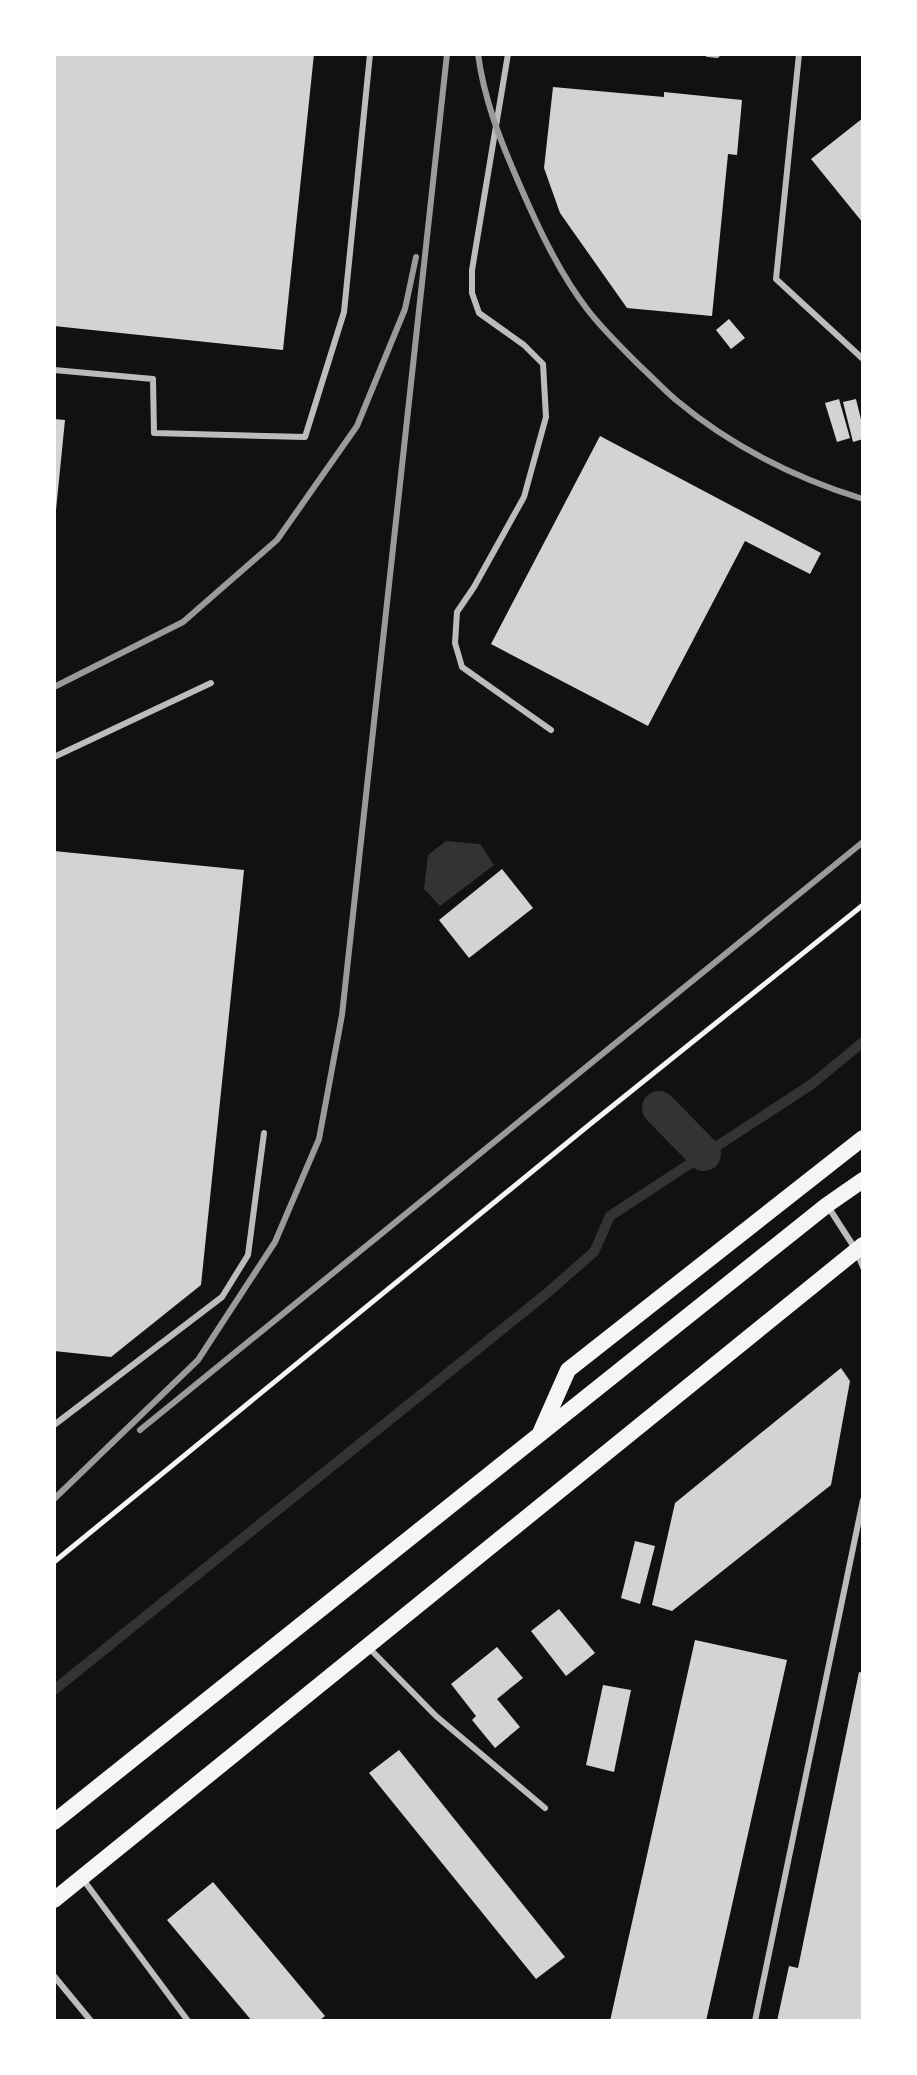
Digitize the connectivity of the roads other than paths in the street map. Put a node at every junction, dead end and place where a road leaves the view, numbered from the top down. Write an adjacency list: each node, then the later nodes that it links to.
1 (370, 54): 7 (lane)
2 (508, 54): 9 (lane)
3 (708, 54): 5 (lane)
4 (799, 54): 6 (lane)
5 (717, 55)
6 (863, 359)
7 (54, 370)
8 (211, 683): 10 (lane)
9 (551, 730)
10 (54, 757)
11 (264, 1133): 17 (lane)
12 (863, 1138): 18 (main road)
13 (863, 1180): 14 (main road)
14 (827, 1205): 15 (lane); 18 (main road)
15 (860, 1247): 16 (lane); 20 (main road)
16 (863, 1267)
17 (54, 1425)
18 (539, 1435): 22 (main road)
19 (863, 1500): 28 (lane)
20 (367, 1646): 21 (lane); 23 (main road)
21 (545, 1808)
22 (54, 1822)
23 (82, 1878): 24 (main road); 27 (lane)
24 (54, 1900)
25 (54, 1976): 26 (lane)
26 (91, 2021)
27 (188, 2021)
28 (755, 2021)

